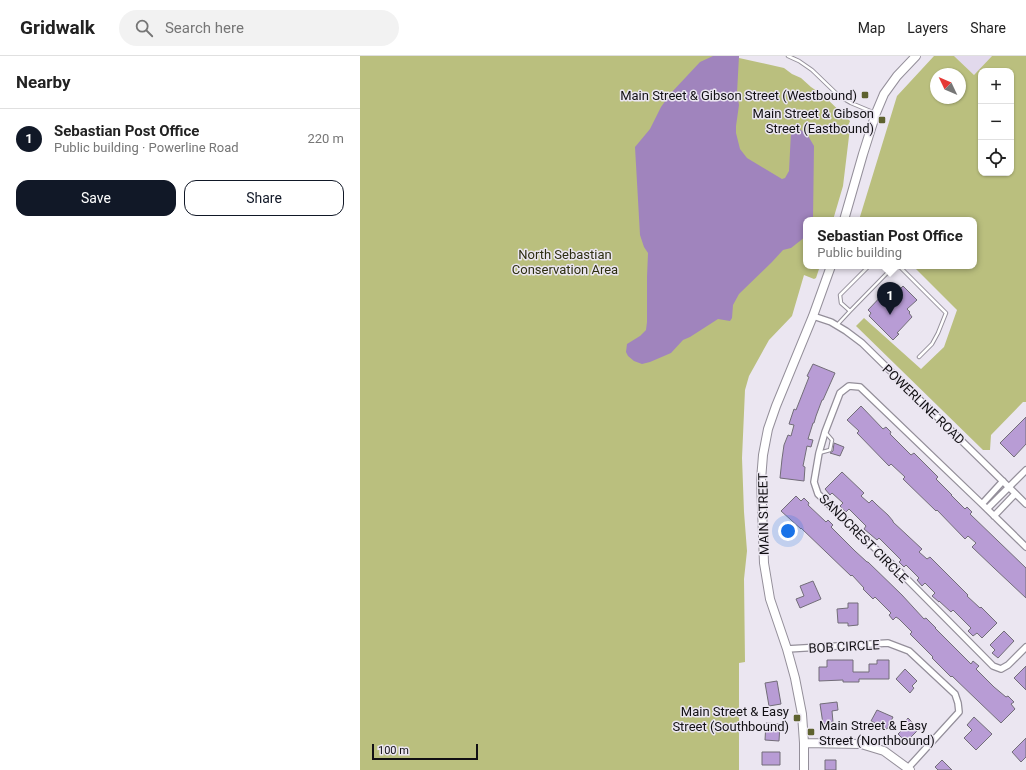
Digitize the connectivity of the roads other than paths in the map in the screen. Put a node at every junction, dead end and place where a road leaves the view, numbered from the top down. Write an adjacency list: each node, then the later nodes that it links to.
1 (788, 56): 3 (lane)
2 (916, 56): 3 (street)
3 (876, 113): 4 (street)
4 (845, 217)
5 (830, 269): 10 (street, MAIN STREET)
6 (866, 269): 9 (lane)
7 (891, 269): 9 (lane)
8 (902, 269): 12 (lane)
9 (850, 311): 11 (lane)
10 (813, 316): 11 (street, POWERLINE ROAD); 25 (street, MAIN STREET)
11 (837, 325): 16 (street, POWERLINE ROAD)
12 (919, 357)
13 (825, 432): 14 (street, SANDCREST CIRCLE); 14 (lane); 19 (street, SANDCREST CIRCLE)
14 (819, 454): 24 (street, SANDCREST CIRCLE)
15 (1026, 470): 17 (street)
16 (1003, 481): 17 (street, POWERLINE ROAD); 19 (street)
17 (1009, 487): 18 (street, POWERLINE ROAD); 21 (street)
18 (1015, 494): 20 (street, POWERLINE ROAD); 22 (street)
19 (982, 504): 21 (street, SANDCREST CIRCLE)
20 (1026, 504)
21 (988, 509): 22 (street, SANDCREST CIRCLE)
22 (994, 516): 23 (street, SANDCREST CIRCLE)
23 (1026, 548)
24 (1026, 647)
25 (787, 649): 26 (street, MAIN STREET); 27 (street, BOB CIRCLE)
26 (804, 743): 27 (street); 28 (street, MAIN STREET)
27 (909, 769)
28 (804, 770)

